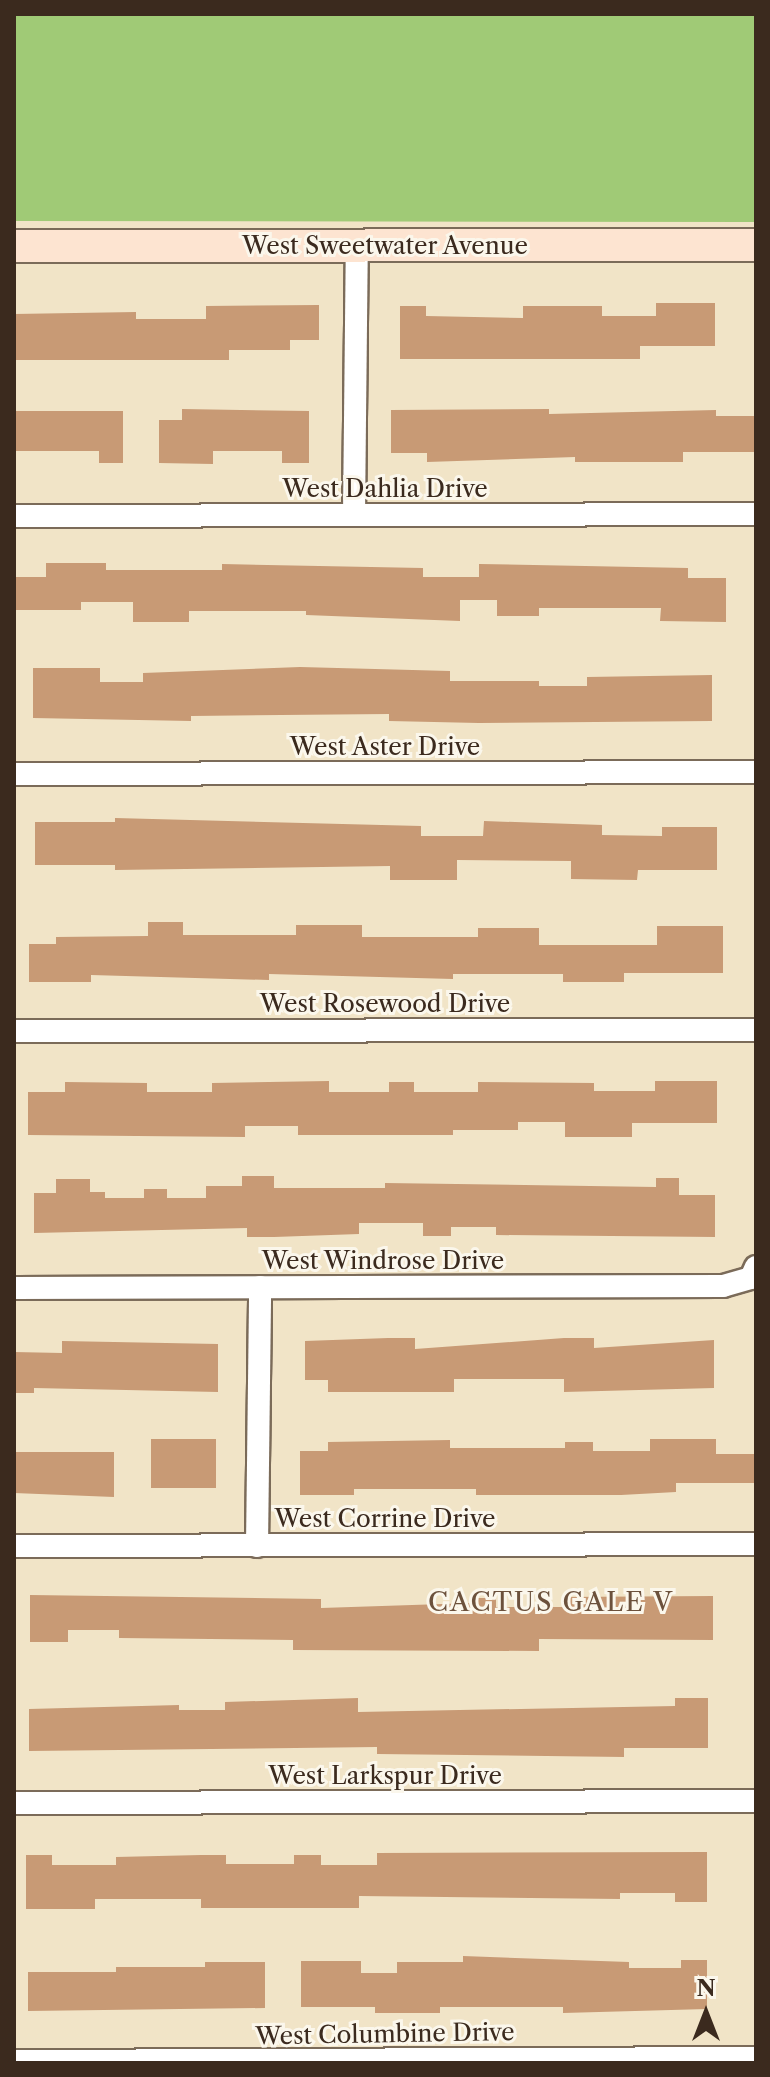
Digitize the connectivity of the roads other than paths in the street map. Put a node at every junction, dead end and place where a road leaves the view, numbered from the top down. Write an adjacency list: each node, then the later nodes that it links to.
1 (756, 245): 3 (street, West Sweetwater Avenue)
2 (14, 246): 3 (street, West Sweetwater Avenue)
3 (357, 247): 5 (street)
4 (756, 514): 5 (street, West Dahlia Drive)
5 (354, 515): 6 (street, West Dahlia Drive)
6 (14, 516)
7 (756, 772): 8 (street, West Aster Drive)
8 (14, 774)
9 (756, 1030): 10 (street, West Rosewood Drive)
10 (14, 1031)
11 (753, 1273): 12 (street, West Windrose Drive)
12 (260, 1287): 13 (street, West Windrose Drive); 16 (street)
13 (14, 1288)
14 (756, 1544): 16 (street, West Corrine Drive)
15 (14, 1546): 16 (street, West Corrine Drive)
16 (257, 1546)
17 (756, 1801): 18 (street, West Larkspur Drive)
18 (14, 1803)
19 (756, 2058): 21 (street, West Columbine Drive)
20 (14, 2061): 22 (street, West Columbine Drive)
21 (497, 2061): 22 (street, West Columbine Drive)
22 (235, 2062)

